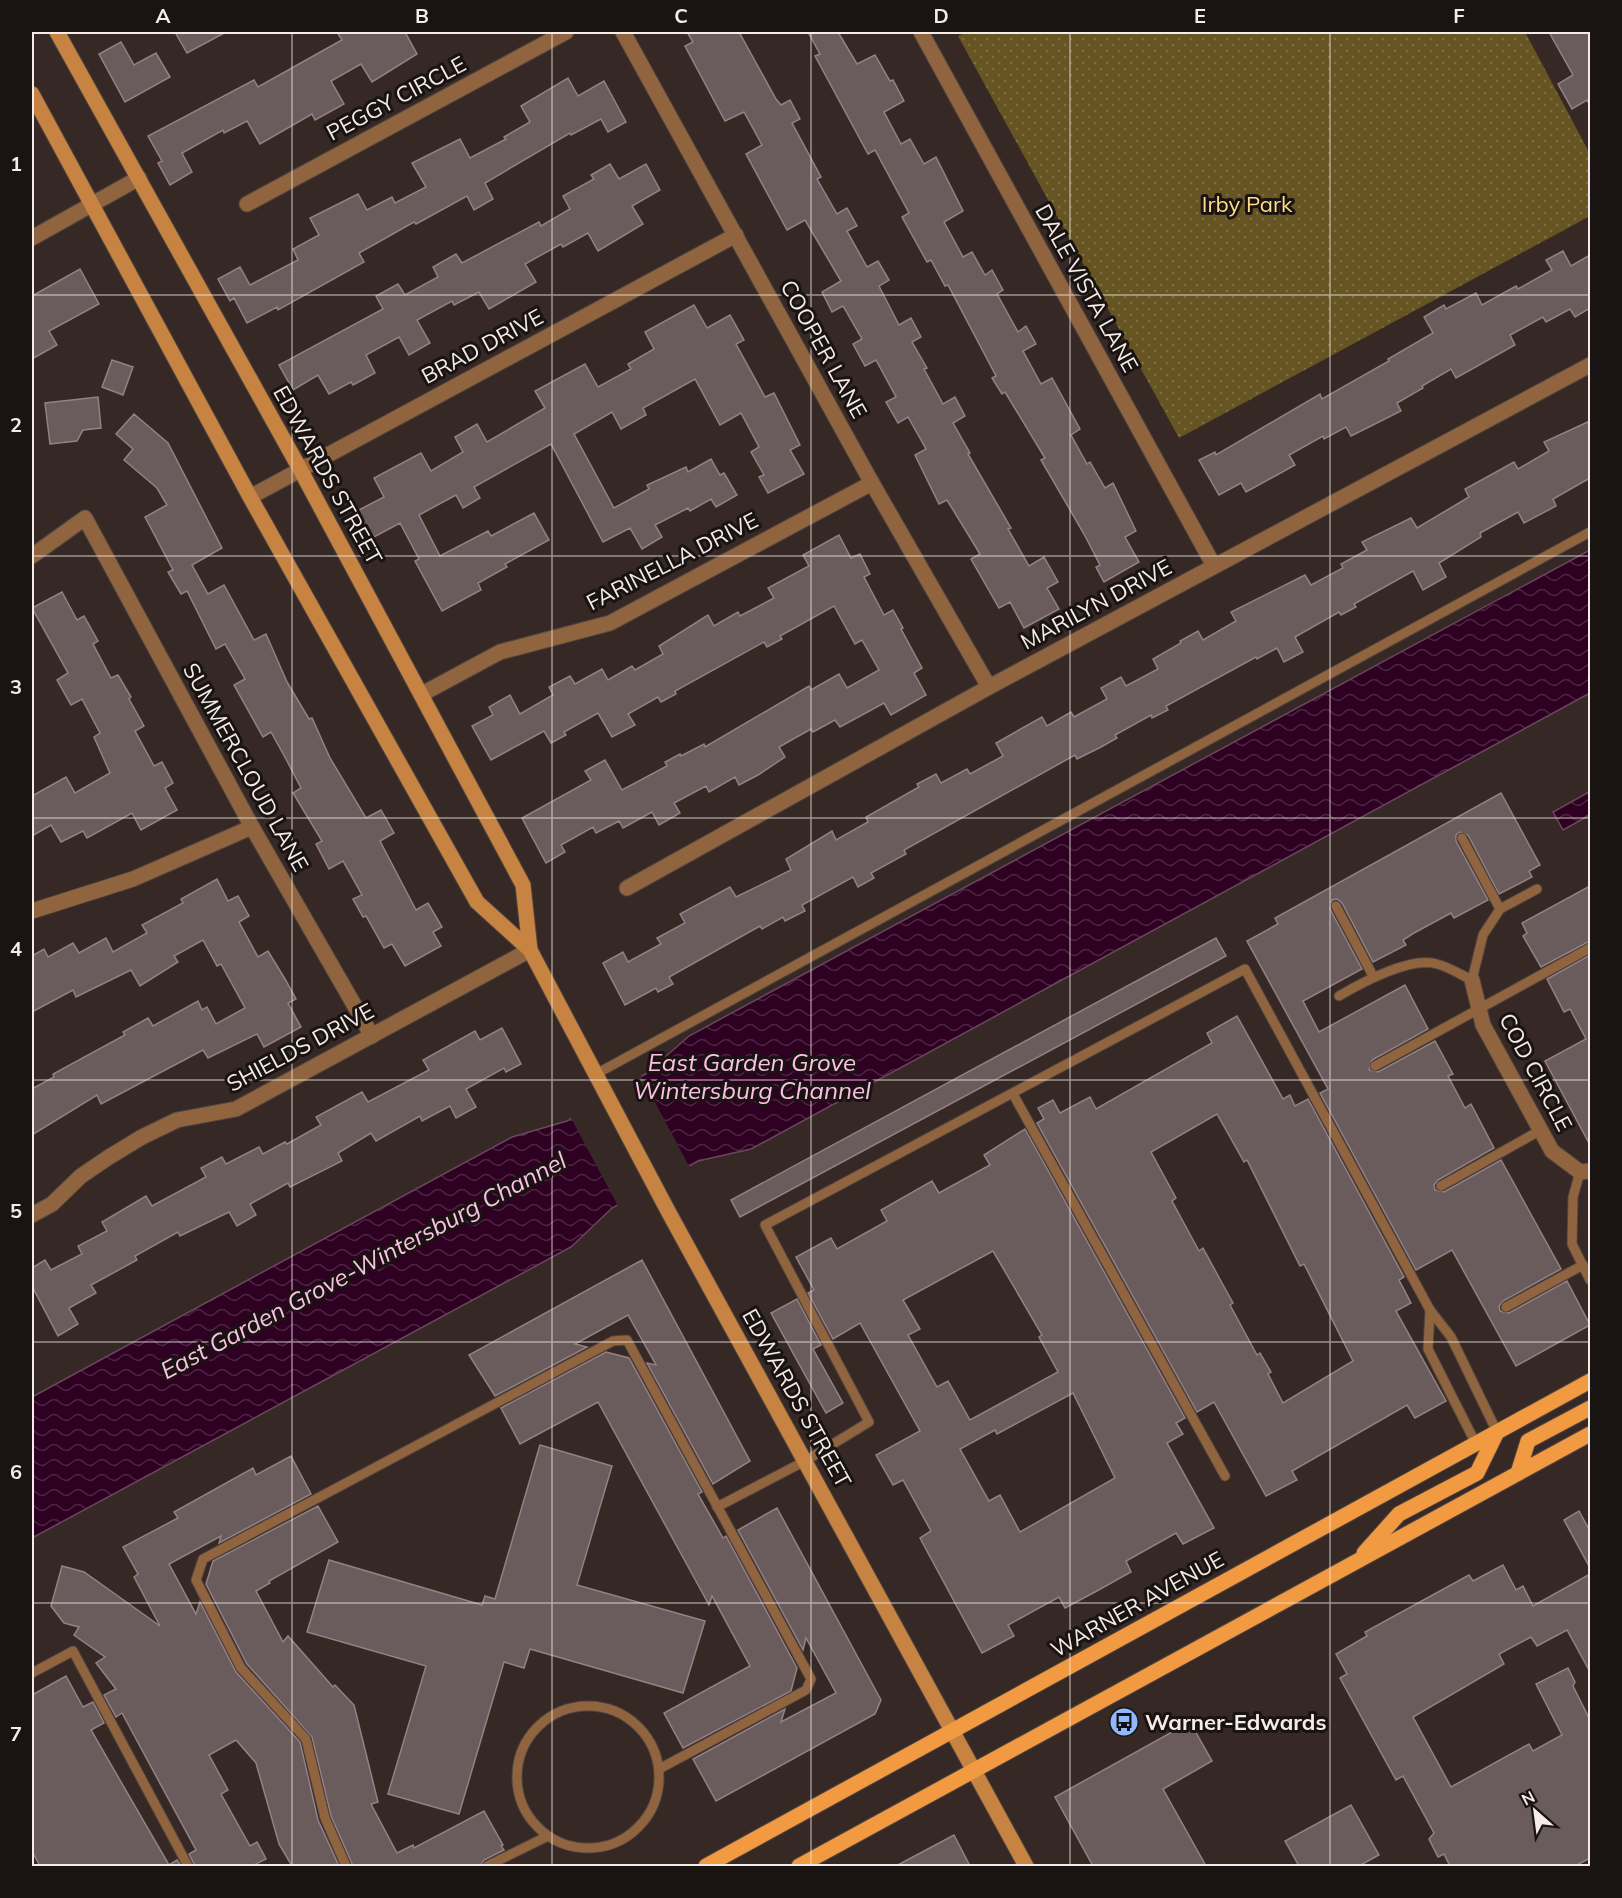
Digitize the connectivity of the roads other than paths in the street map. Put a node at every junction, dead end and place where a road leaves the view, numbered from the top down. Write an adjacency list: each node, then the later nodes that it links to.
1 (57, 32): 6 (main road, EDWARDS STREET)
2 (566, 32): 8 (street, PEGGY CIRCLE)
3 (623, 32): 9 (street, COOPER LANE)
4 (921, 32): 17 (street, DALE VISTA LANE)
5 (32, 94): 7 (main road, EDWARDS STREET)
6 (139, 178): 7 (street); 12 (main road, EDWARDS STREET)
7 (91, 204): 10 (street); 14 (main road, EDWARDS STREET)
8 (247, 204)
9 (736, 235): 12 (street, BRAD DRIVE); 13 (street, COOPER LANE)
10 (32, 238)
11 (1590, 365): 17 (street, MARILYN DRIVE)
12 (300, 469): 14 (street, BRAD DRIVE); 19 (main road, EDWARDS STREET)
13 (872, 483): 18 (street, COOPER LANE); 19 (street, FARINELLA DRIVE)
14 (249, 497): 28 (main road, EDWARDS STREET)
15 (1590, 532): 35 (lane)
16 (32, 556): 20 (street, SUMMERCLOUD LANE)
17 (1214, 566): 18 (street, MARILYN DRIVE)
18 (989, 687): 22 (street, MARILYN DRIVE)
19 (422, 694): 28 (main road, EDWARDS STREET)
20 (252, 827): 26 (street); 33 (street, SUMMERCLOUD LANE)
21 (1462, 838): 25 (lane)
22 (627, 888)
23 (1537, 889): 25 (lane)
24 (1336, 906): 29 (lane)
25 (1500, 909): 30 (lane)
26 (32, 911)
27 (1590, 948): 32 (lane)
28 (530, 950): 33 (street, SHIELDS DRIVE); 35 (main road, EDWARDS STREET)
29 (1373, 976): 30 (lane); 31 (lane)
30 (1472, 980): 32 (street, COD CIRCLE)
31 (1339, 996)
32 (1479, 1009): 34 (lane); 37 (street, COD CIRCLE)
33 (372, 1036): 40 (street, SHIELDS DRIVE)
34 (1375, 1066)
35 (599, 1079): 50 (main road, EDWARDS STREET)
36 (1013, 1094): 44 (lane); 50 (lane); 52 (lane)
37 (1541, 1130): 38 (street, COD CIRCLE); 39 (lane)
38 (1585, 1171): 41 (lane)
39 (1441, 1186)
40 (32, 1215)
41 (1583, 1265): 42 (lane); 43 (lane)
42 (1590, 1280)
43 (1506, 1307)
44 (1430, 1310): 47 (lane); 49 (lane)
45 (1590, 1381): 47 (main road, WARNER AVENUE)
46 (1590, 1408): 51 (main road)
47 (1497, 1432): 49 (main road, WARNER AVENUE); 54 (main road)
48 (1590, 1434): 51 (main road)
49 (1476, 1444): 56 (main road, WARNER AVENUE)
50 (805, 1461): 53 (lane); 56 (main road, EDWARDS STREET)
51 (1518, 1473): 54 (main road)
52 (1225, 1476)
53 (717, 1507): 57 (lane); 61 (lane)
54 (1355, 1562): 58 (main road)
55 (32, 1673): 60 (lane)
56 (952, 1733): 58 (main road, EDWARDS STREET); 63 (main road, WARNER AVENUE)
57 (659, 1769): 59 (lane); 59 (lane)
58 (974, 1773): 64 (main road); 65 (main road, EDWARDS STREET)
59 (548, 1836): 62 (lane)
60 (188, 1866)
61 (346, 1866)
62 (488, 1866)
63 (706, 1866)
64 (799, 1866)
65 (1026, 1866)

